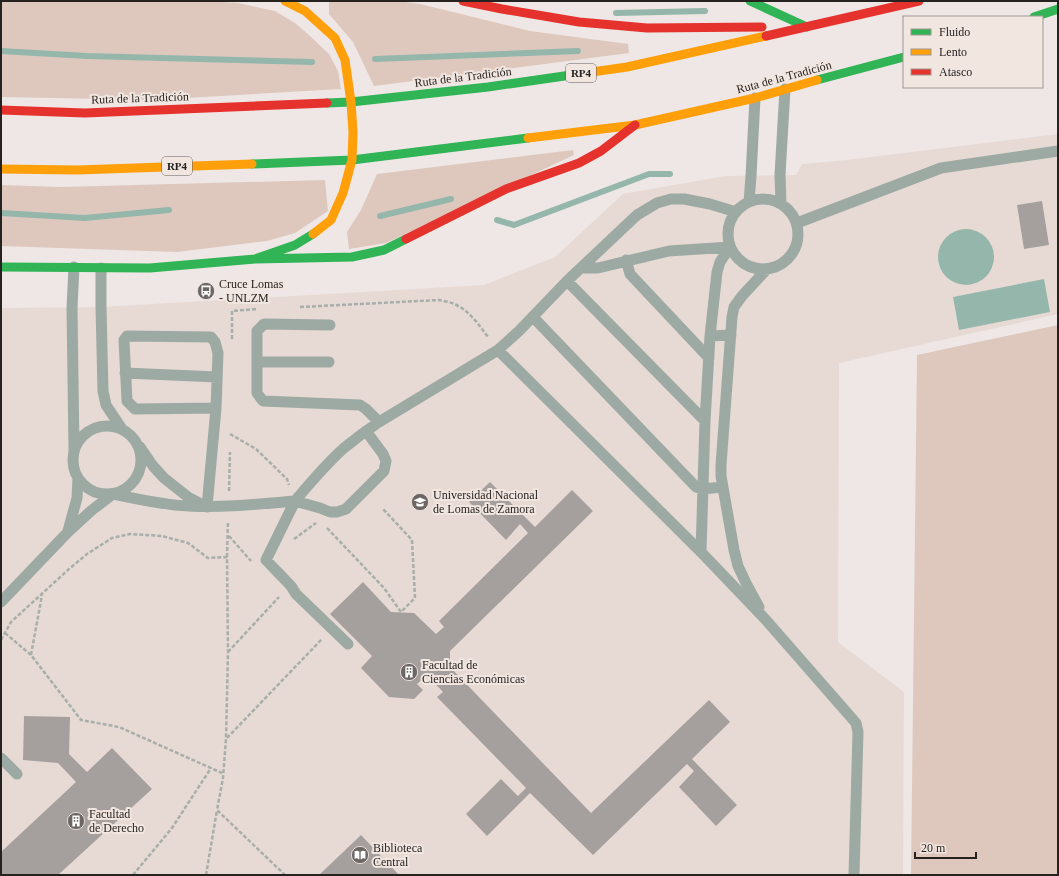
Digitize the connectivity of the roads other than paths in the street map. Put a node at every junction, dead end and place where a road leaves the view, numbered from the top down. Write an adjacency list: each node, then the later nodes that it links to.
1 (285, 1): 13 (main road)
2 (464, 1): 9 (main road)
3 (750, 1): 9 (main road)
4 (919, 1): 9 (main road, Ruta de la Tradición / RP4)
5 (1058, 9): 7 (main road)
6 (1058, 13): 8 (lane)
7 (1037, 16)
8 (1043, 17)
9 (807, 27): 13 (main road, Ruta de la Tradición / RP4)
10 (903, 57): 11 (main road, Ruta de la Tradición / RP4)
11 (785, 89): 12 (main road, Ruta de la Tradición / RP4); 20 (lane)
12 (755, 98): 15 (main road, Ruta de la Tradición / RP4); 19 (lane)
13 (351, 102): 14 (main road, Ruta de la Tradición / RP4); 17 (main road)
14 (1, 110)
15 (635, 125): 17 (main road, Ruta de la Tradición / RP4); 24 (main road)
16 (1058, 151): 22 (lane)
17 (352, 160): 18 (main road, Ruta de la Tradición / RP4); 24 (main road)
18 (1, 169)
19 (749, 202): 20 (lane); 21 (lane)
20 (781, 203): 22 (lane)
21 (736, 212): 23 (lane); 29 (lane)
22 (797, 223): 30 (lane)
23 (730, 247): 25 (lane); 30 (lane); 35 (lane)
24 (255, 259): 28 (main road)
25 (626, 260): 29 (lane); 37 (lane)
26 (1, 267): 27 (main road)
27 (74, 268): 28 (main road); 48 (lane)
28 (101, 268): 45 (lane)
29 (581, 268): 31 (lane)
30 (767, 270): 34 (lane)
31 (567, 281): 32 (lane); 43 (lane)
32 (532, 316): 36 (lane); 51 (lane)
33 (330, 325): 38 (lane)
34 (731, 335): 35 (lane); 50 (lane)
35 (710, 336): 37 (lane)
36 (498, 350): 44 (lane); 56 (lane)
37 (709, 358): 43 (lane)
38 (257, 362): 39 (lane); 44 (lane)
39 (329, 362)
40 (125, 373): 41 (lane); 41 (lane); 42 (lane)
41 (217, 377): 42 (lane)
42 (216, 408): 54 (lane)
43 (705, 421): 51 (lane)
44 (379, 422): 46 (lane)
45 (122, 429): 47 (lane); 48 (lane)
46 (366, 431): 53 (lane); 53 (lane)
47 (138, 445): 52 (lane); 54 (lane)
48 (74, 453): 49 (lane)
49 (78, 478): 52 (lane); 55 (lane)
50 (723, 487): 51 (lane); 58 (lane)
51 (702, 489): 56 (lane)
52 (113, 494): 54 (lane); 55 (lane)
53 (295, 501): 54 (lane); 59 (lane)
54 (207, 507)
55 (68, 532): 57 (lane)
56 (701, 552): 58 (lane)
57 (2, 599)
58 (766, 620): 62 (lane)
59 (348, 644)
60 (1, 758): 61 (lane)
61 (17, 774)
62 (854, 875)

